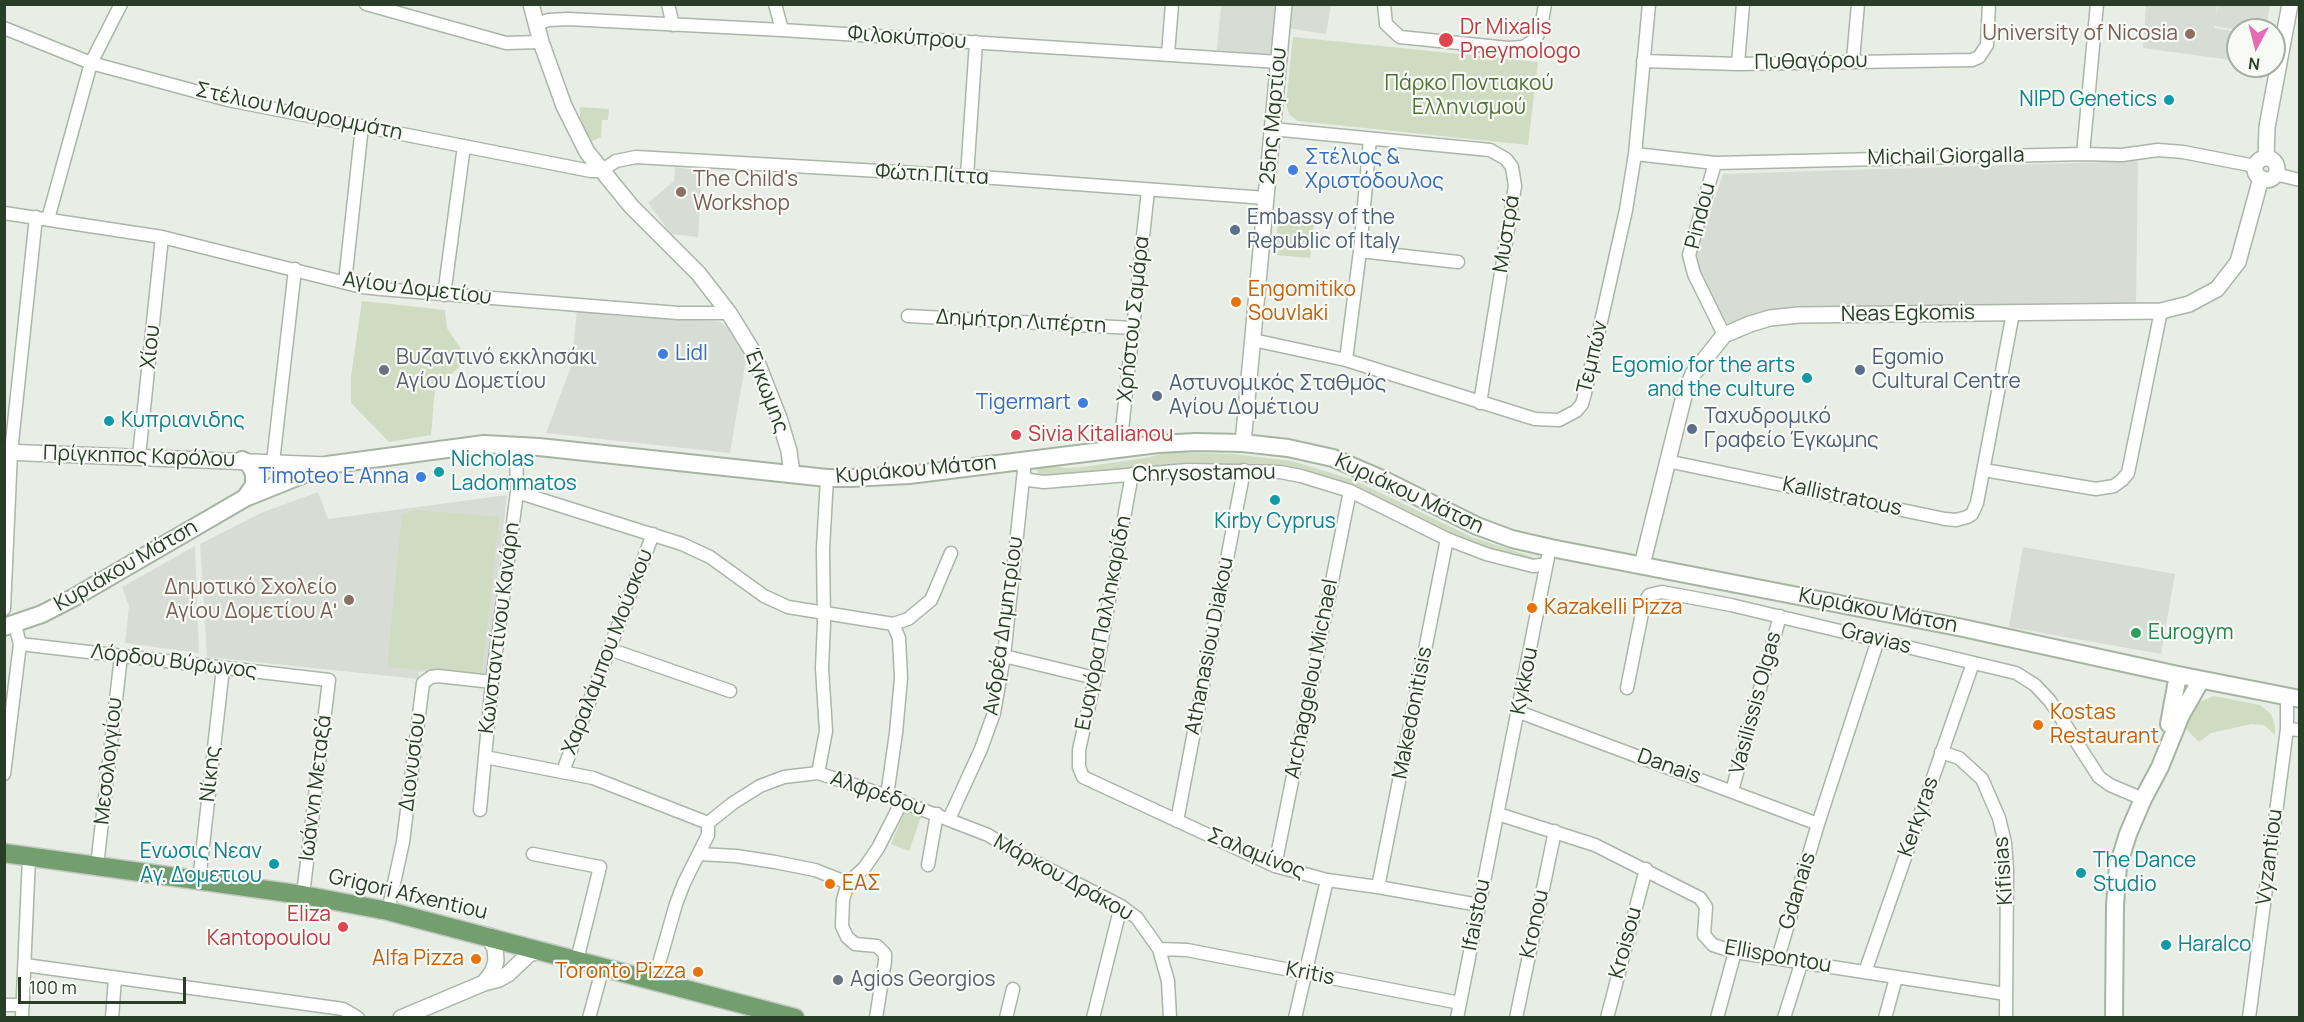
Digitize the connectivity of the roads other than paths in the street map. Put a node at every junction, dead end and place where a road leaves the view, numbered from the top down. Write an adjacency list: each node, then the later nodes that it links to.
1 (121, 4): 26 (street)
2 (366, 4): 20 (street)
3 (531, 4): 16 (street, Έγκωμης)
4 (668, 4): 17 (street)
5 (775, 4): 19 (street)
6 (1172, 4): 22 (street)
7 (1284, 4): 25 (street, 25ης Μαρτίου)
8 (1384, 4): 9 (street)
9 (1545, 4)
10 (1650, 4): 24 (street, Τεμπών)
11 (1743, 4): 27 (street)
12 (1858, 4): 23 (street)
13 (1989, 4): 23 (street, Πυθαγόρου)
14 (2097, 4): 33 (street)
15 (2290, 4): 35 (street, Neas Egkomis)
16 (536, 24): 17 (street, Φιλοκύπρου); 20 (street, Έγκωμης)
17 (673, 25): 19 (street, Φιλοκύπρου)
18 (4, 28): 26 (street, Στέλιου Μαυρομμάτη)
19 (782, 30): 21 (street, Φιλοκύπρου)
20 (541, 42): 36 (street, Έγκωμης)
21 (976, 42): 22 (street, Φιλοκύπρου); 37 (street)
22 (1168, 54): 25 (street, Φιλοκύπρου)
23 (1854, 60): 27 (street, Πυθαγόρου)
24 (1643, 61): 27 (street, Πυθαγόρου); 32 (street, Τεμπών)
25 (1279, 62): 29 (street, 25ης Μαρτίου)
26 (91, 63): 28 (street, Στέλιου Μαυρομμάτη); 42 (street)
27 (1738, 64)
28 (362, 126): 31 (street, Στέλιου Μαυρομμάτη); 47 (street)
29 (1272, 129): 30 (street, Μυστρά); 40 (street, 25ης Μαρτίου)
30 (1370, 139): 44 (street); 57 (street, Μυστρά)
31 (464, 146): 36 (street, Στέλιου Μαυρομμάτη); 48 (street)
32 (1635, 154): 34 (street, Michail Giorgalla); 57 (street, Τεμπών)
33 (2083, 154): 34 (street, Michail Giorgalla); 35 (street, Michail Giorgalla)
34 (1715, 163): 54 (street, Pindou)
35 (2264, 169): 38 (street, Michail Giorgalla); 49 (street, Neas Egkomis)
36 (601, 171): 37 (street, Φώτη Πίττα); 50 (street, Έγκωμης)
37 (967, 176): 39 (street, Φώτη Πίττα)
38 (2300, 180)
39 (1149, 190): 40 (street, Φώτη Πίττα); 53 (street, Χρήστου Σαμάρα)
40 (1266, 198): 55 (street, 25ης Μαρτίου)
41 (4, 213): 42 (street, Αγίου Δομετίου)
42 (42, 218): 43 (street, Αγίου Δομετίου); 61 (street)
43 (162, 237): 46 (street, Αγίου Δομετίου); 62 (street, Χίου)
44 (1360, 250): 45 (street); 56 (street)
45 (1458, 262)
46 (295, 269): 47 (street, Αγίου Δομετίου); 65 (street)
47 (345, 282): 48 (street, Αγίου Δομετίου)
48 (444, 295): 50 (street, Αγίου Δομετίου)
49 (2161, 311): 51 (street, Neas Egkomis); 69 (street)
50 (729, 313): 70 (street, Έγκωμης)
51 (2013, 313): 54 (street, Neas Egkomis); 69 (street, Kallistratous)
52 (908, 316): 53 (street, Δημήτρη Λιπέρτη)
53 (1133, 328): 60 (street, Χρήστου Σαμάρα)
54 (1724, 335): 64 (street, Neas Egkomis)
55 (1253, 340): 56 (street, Τεμπών); 58 (street, 25ης Μαρτίου)
56 (1346, 360): 57 (street, Τεμπών)
57 (1480, 403)
58 (1243, 443): 60 (main road, Κυριάκου Μάτση); 79 (main road, Κυριάκου Μάτση)
59 (516, 445): 66 (main road, Κυριάκου Μάτση); 70 (main road, Κυριάκου Μάτση); 74 (street, Κωνσταντίνου Κανάρη)
60 (1120, 448): 67 (main road, Κυριάκου Μάτση)
61 (8, 452): 62 (street, Πρίγκηπος Καρόλου); 83 (street)
62 (139, 456): 63 (street, Πρίγκηπος Καρόλου)
63 (242, 460): 65 (street, Πρίγκηπος Καρόλου); 75 (main road)
64 (1668, 461): 69 (street, Kallistratous); 80 (street, Neas Egkomis)
65 (273, 462): 66 (street, Κυριάκου Μάτση)
66 (327, 465): 75 (main road, Κυριάκου Μάτση)
67 (1023, 469): 71 (street, Chrysostamou); 72 (main road, Κυριάκου Μάτση); 92 (street, Ανδρέα Δημητρίου)
68 (1244, 470): 71 (street, Chrysostamou); 73 (street, Chrysostamou); 118 (street, Athanasiou Diakou)
69 (1984, 470)
70 (792, 474): 72 (main road, Κυριάκου Μάτση)
71 (1132, 474): 96 (street, Ευαγόρα Παλληκαρίδη)
72 (827, 478): 84 (street)
73 (1350, 491): 77 (street, Chrysostamou); 128 (street, Archaggelou Michael)
74 (517, 492): 76 (street); 99 (street, Κωνσταντίνου Κανάρη)
75 (244, 498): 87 (main road, Κυριάκου Μάτση)
76 (653, 534): 84 (street); 90 (street, Χαραλάμπου Μούσκου)
77 (1448, 539): 79 (street, Chrysostamou); 133 (street, Makedonitisis)
78 (951, 553): 86 (street)
79 (1549, 556): 80 (main road, Κυριάκου Μάτση); 103 (street, Kykkou)
80 (1642, 565): 81 (main road, Κυριάκου Μάτση)
81 (1736, 583): 82 (street); 95 (main road, Κυριάκου Μάτση)
82 (1731, 605): 85 (street, Gravias); 100 (street, Gravias)
83 (4, 609)
84 (823, 614): 86 (street); 109 (street)
85 (1780, 616): 88 (street, Gravias); 111 (street, Vasilissis Olgas)
86 (893, 624): 112 (street)
87 (10, 626): 89 (street)
88 (1878, 640): 93 (street, Gravias); 120 (street, Gdanais)
89 (20, 644): 91 (street, Λόρδου Βύρωνος); 110 (street)
90 (609, 648): 101 (street); 107 (street, Χαραλάμπου Μούσκου)
91 (121, 656): 94 (street, Λόρδου Βύρωνος); 127 (street, Μεσολογγίου)
92 (1004, 656): 96 (street); 117 (street, Ανδρέα Δημητρίου)
93 (1973, 663): 105 (street, Kerkyras); 113 (street, Gravias)
94 (223, 668): 97 (street, Λόρδου Βύρωνος); 131 (street, Νίκης)
95 (2178, 675): 98 (main road, Κυριάκου Μάτση); 113 (main road)
96 (1095, 678): 108 (street, Ευαγόρα Παλληκαρίδη)
97 (329, 680): 134 (street, Ιωάννη Μεταξά)
98 (2201, 680): 102 (main road, Κυριάκου Μάτση); 113 (main road)
99 (492, 682): 106 (street, Κωνσταντίνου Κανάρη); 137 (street, Διονυσίου)
100 (1627, 688)
101 (730, 691)
102 (2293, 698): 104 (street, Vyzantiou)
103 (1519, 711): 111 (street, Danais); 116 (street, Kykkou)
104 (2293, 729): 177 (street, Vyzantiou)
105 (1941, 752): 147 (street, Kerkyras); 154 (street, Kifisias)
106 (486, 757): 107 (street, Χαραλάμπου Μούσκου); 115 (street, Κωνσταντίνου Κανάρη)
107 (563, 771): 119 (street, Χαραλάμπου Μούσκου)
108 (1080, 772): 118 (street, Σαλαμίνος)
109 (818, 773): 112 (street, Αλφρέδου); 119 (street)
110 (4, 774)
111 (1732, 791): 120 (street, Danais)
112 (887, 796): 114 (street, Αλφρέδου)
113 (2144, 797): 175 (main road)
114 (902, 801): 117 (street, Αλφρέδου); 132 (street)
115 (480, 810)
116 (1498, 814): 121 (street, Ellispontou); 135 (street, Ifaistou)
117 (943, 817): 126 (street); 136 (street, Μάρκου Δράκου)
118 (1177, 821): 128 (street, Σαλαμίνος)
119 (708, 823): 124 (street)
120 (1818, 824): 142 (street, Gdanais)
121 (1555, 831): 129 (street, Ellispontou); 169 (street, Kronou)
122 (4, 853): 125 (main road, Grigori Afxentiou)
123 (533, 854): 143 (street)
124 (699, 854): 132 (street); 151 (street)
125 (28, 857): 127 (main road, Grigori Afxentiou); 145 (street)
126 (928, 865)
127 (97, 866): 131 (main road, Grigori Afxentiou)
128 (1275, 866): 130 (street, Σαλαμίνος)
129 (1646, 869): 141 (street, Ellispontou); 170 (street, Kroisou)
130 (1327, 880): 133 (street, Σαλαμίνος); 148 (street)
131 (199, 881): 134 (main road, Grigori Afxentiou)
132 (848, 883): 163 (street)
133 (1378, 887): 135 (street, Σαλαμίνος)
134 (303, 895): 137 (main road, Grigori Afxentiou)
135 (1479, 905): 155 (street, Ifaistou)
136 (1120, 906): 139 (street, Μάρκου Δράκου); 165 (street)
137 (388, 911): 138 (main road, Grigori Afxentiou)
138 (487, 935): 140 (main road, Grigori Afxentiou); 152 (street)
139 (1159, 949): 148 (street, Kritis); 166 (street, Μάρκου Δράκου)
140 (543, 950): 143 (main road, Grigori Afxentiou); 152 (street)
141 (1735, 952): 142 (street, Ellispontou); 171 (street)
142 (1778, 958): 144 (street, Ellispontou)
143 (577, 960): 146 (main road, Grigori Afxentiou)
144 (1802, 961): 147 (street, Ellispontou); 172 (street)
145 (24, 965): 149 (street); 157 (street)
146 (603, 967): 151 (main road, Grigori Afxentiou); 161 (street)
147 (1865, 972): 150 (street, Ellispontou)
148 (1305, 974): 155 (street, Kritis); 167 (street)
149 (115, 978): 158 (street); 159 (street)
150 (1896, 978): 154 (street, Ellispontou); 173 (street)
151 (654, 981): 162 (main road, Grigori Afxentiou)
152 (484, 983): 160 (street)
153 (1013, 989): 164 (street)
154 (2006, 994): 174 (street, Kifisias)
155 (1460, 1003): 168 (street, Ifaistou)
156 (4, 1005): 157 (street)
157 (22, 1011)
158 (112, 1017)
159 (358, 1017)
160 (400, 1017)
161 (588, 1017)
162 (795, 1017)
163 (876, 1017)
164 (1006, 1017)
165 (1093, 1017)
166 (1170, 1017)
167 (1295, 1017)
168 (1457, 1017)
169 (1516, 1017)
170 (1607, 1017)
171 (1717, 1017)
172 (1784, 1017)
173 (1885, 1017)
174 (2006, 1017)
175 (2114, 1017): 176 (street)
176 (2119, 1017)
177 (2249, 1017)

